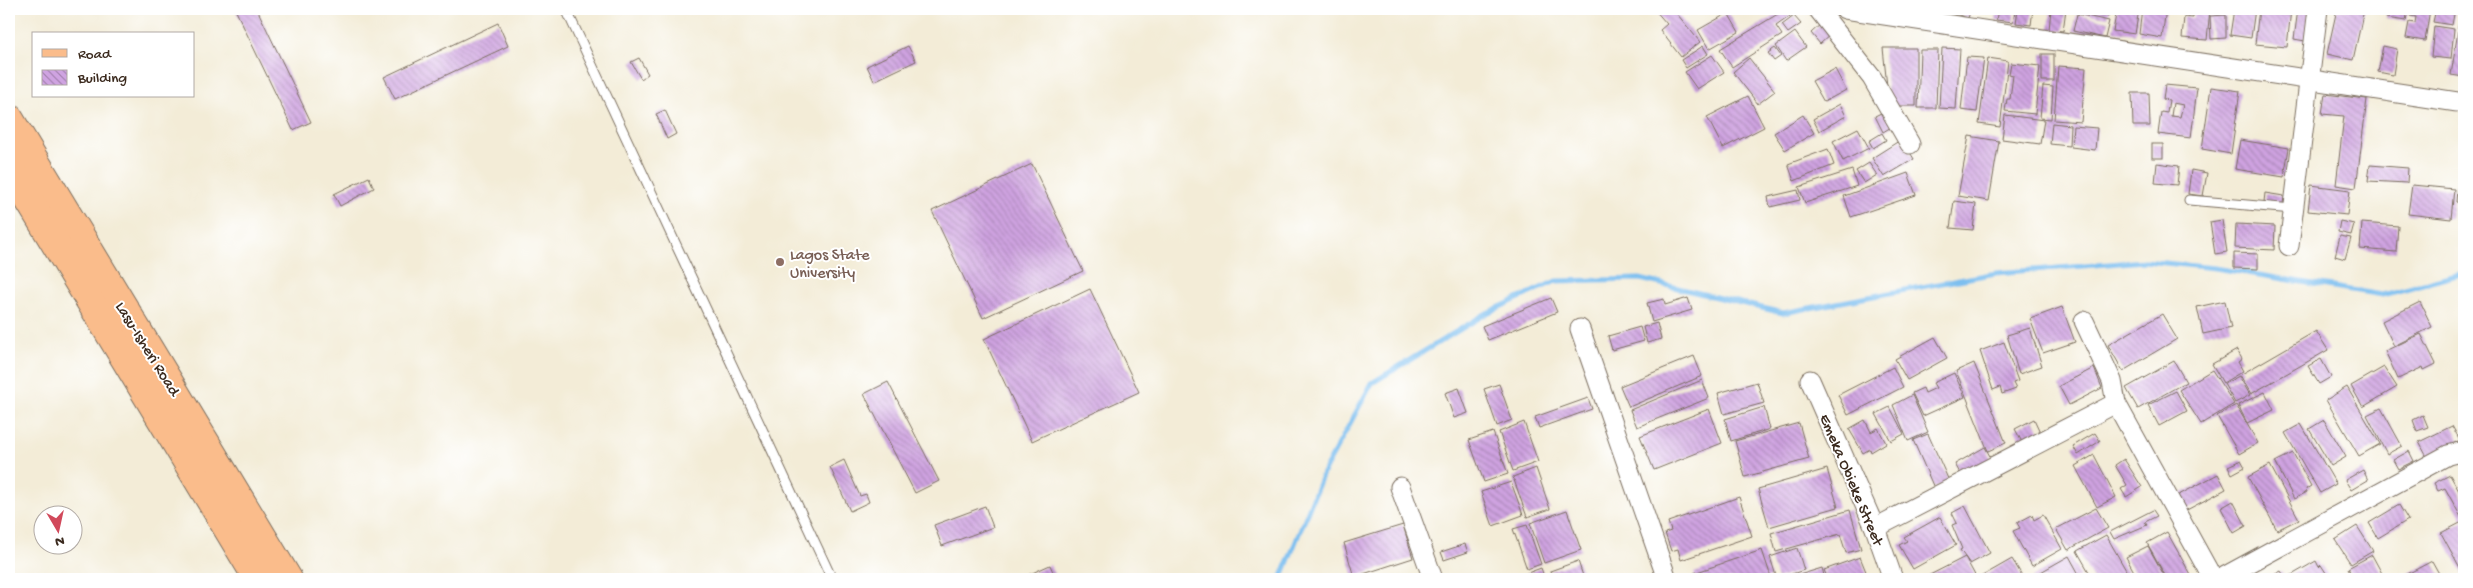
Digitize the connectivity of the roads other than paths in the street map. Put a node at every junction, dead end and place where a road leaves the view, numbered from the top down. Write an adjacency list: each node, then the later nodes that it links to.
1 (566, 9): 22 (lane)
2 (1818, 9): 8 (street)
3 (1845, 9): 5 (street)
4 (2318, 9): 5 (street)
5 (2308, 80): 6 (street); 11 (street)
6 (2464, 102)
7 (9, 118): 21 (main road, Lasu-Isheri Road)
8 (1910, 144)
9 (9, 167): 20 (main road, Lasu-Isheri Road)
10 (2189, 200): 11 (lane)
11 (2293, 209): 12 (street)
12 (2289, 246)
13 (2084, 321): 16 (street)
14 (1580, 329): 24 (street)
15 (1810, 380): 19 (street, Emeka Obieke Street)
16 (2116, 403): 19 (street); 26 (street)
17 (2464, 451): 27 (street)
18 (1400, 487): 23 (street)
19 (1875, 528): 25 (street, Emeka Obieke Street)
20 (258, 579)
21 (288, 579)
22 (832, 579)
23 (1433, 579)
24 (1667, 579)
25 (1893, 579)
26 (2214, 579)
27 (2220, 579)

